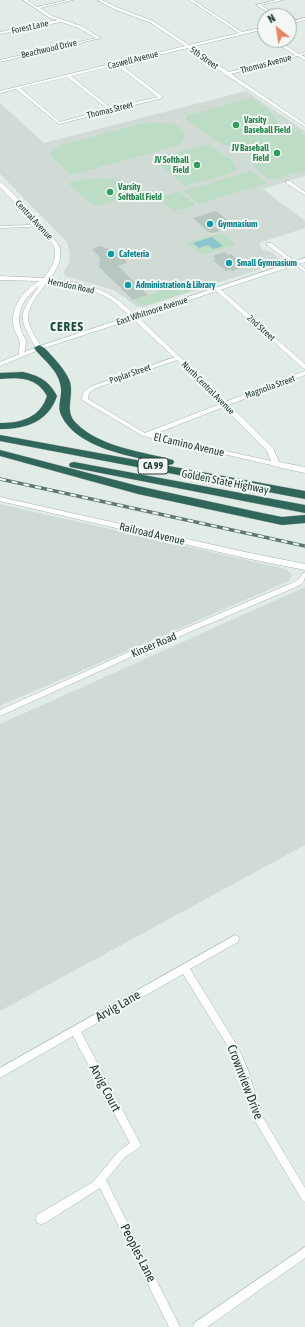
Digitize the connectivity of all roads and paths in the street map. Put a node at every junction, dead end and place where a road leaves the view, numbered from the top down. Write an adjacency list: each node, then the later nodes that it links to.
1 (25, 0): 6 (street)
2 (71, 0): 6 (street)
3 (99, 0): 12 (street, 5th Street)
4 (191, 0): 11 (street)
5 (281, 0): 7 (street)
6 (36, 8): 8 (street)
7 (263, 8)
8 (60, 21): 10 (street, Forest Lane); 17 (street, Beachwood Drive)
9 (257, 30): 11 (street, Caswell Avenue)
10 (0, 33)
11 (242, 34): 12 (street, Caswell Avenue)
12 (188, 47): 18 (street, Caswell Avenue); 19 (street, 5th Street)
13 (287, 48): 15 (street)
14 (305, 53): 15 (street, Thomas Avenue)
15 (298, 55): 16 (street); 19 (street, Thomas Avenue)
16 (305, 59)
17 (0, 60)
18 (117, 64): 20 (street, Caswell Avenue); 23 (street, Thomas Street)
19 (227, 74): 24 (street, 5th Street)
20 (68, 76): 21 (street, Caswell Avenue); 23 (street)
21 (17, 88): 22 (street, Caswell Avenue); 23 (street, Thomas Street)
22 (0, 92)
23 (111, 110)
24 (305, 126)
25 (288, 182): 27 (street)
26 (0, 184): 28 (street, Central Avenue)
27 (305, 194)
28 (38, 223): 29 (street); 35 (street, Central Avenue)
29 (0, 226)
30 (269, 244): 32 (street)
31 (305, 260): 32 (main road, East Whitmore Avenue)
32 (295, 264): 33 (street); 36 (main road, East Whitmore Avenue)
33 (305, 271)
34 (0, 278): 35 (street, Herndon Road)
35 (44, 280): 37 (street, Herndon Road); 38 (street); 39 (street)
36 (217, 288): 37 (main road, East Whitmore Avenue); 42 (street, 2nd Street)
37 (134, 317): 38 (main road, East Whitmore Avenue); 40 (main road, North Central Avenue)
38 (39, 348): 39 (main road, East Whitmore Avenue); 53 (highway)
39 (21, 354): 41 (main road, East Whitmore Avenue)
40 (178, 358): 45 (street, Poplar Street); 46 (main road, North Central Avenue)
41 (0, 364)
42 (305, 368)
43 (305, 373): 46 (street, Magnolia Street)
44 (0, 376): 47 (highway)
45 (85, 396): 48 (street, El Camino Avenue)
46 (224, 404): 48 (street, Magnolia Street); 51 (main road, North Central Avenue)
47 (0, 426)
48 (145, 435): 51 (street, El Camino Avenue)
49 (0, 438): 53 (highway, Golden State Highway / CA 99)
50 (0, 452): 56 (highway, Golden State Highway / CA 99); 57 (highway)
51 (276, 464): 52 (main road, El Camino Avenue)
52 (305, 470)
53 (245, 482): 54 (highway, Golden State Highway / CA 99)
54 (305, 495)
55 (0, 499): 58 (street, Railroad Avenue)
56 (302, 508)
57 (305, 520)
58 (305, 567)
59 (305, 575): 60 (street, Kinser Road)
60 (0, 713)
61 (235, 939): 62 (street, Arvig Lane)
62 (184, 968): 63 (street, Arvig Lane); 66 (street, Crownview Drive)
63 (75, 1030): 64 (street, Arvig Lane); 65 (street, Arvig Court)
64 (0, 1073)
65 (101, 1180): 67 (street); 69 (street, Peoples Lane)
66 (305, 1197)
67 (41, 1219)
68 (305, 1252): 70 (street)
69 (175, 1327)
70 (198, 1327)

